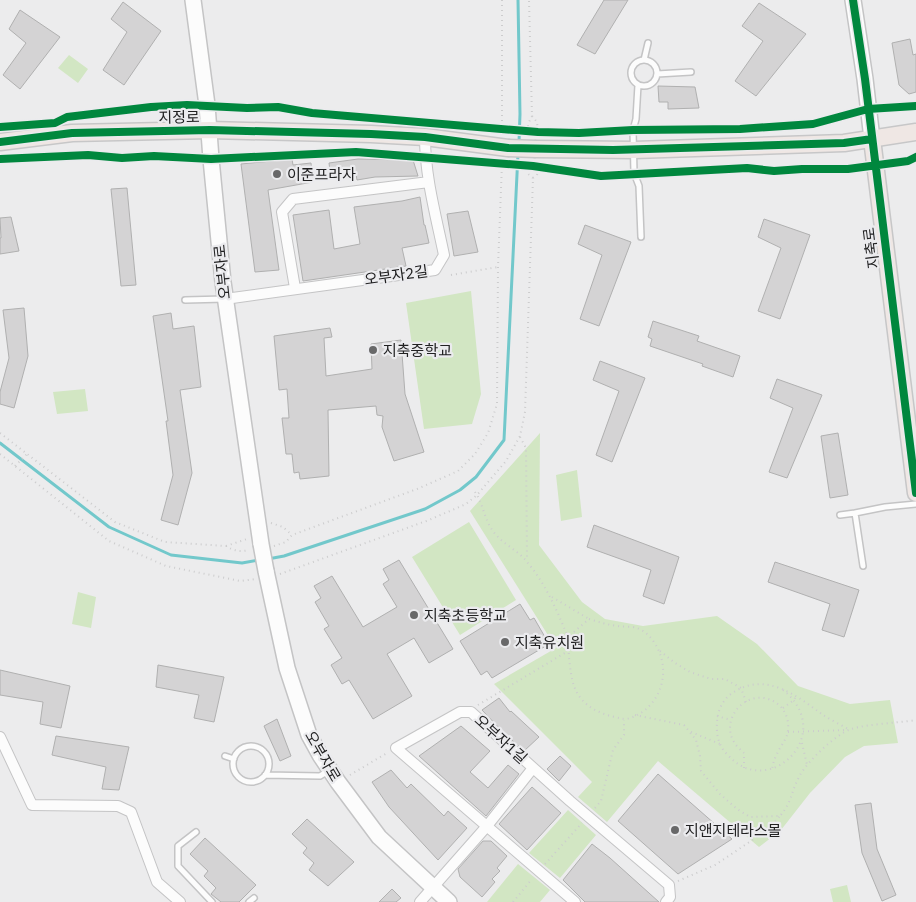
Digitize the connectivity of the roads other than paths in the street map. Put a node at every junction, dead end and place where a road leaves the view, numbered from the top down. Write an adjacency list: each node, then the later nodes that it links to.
1 (193, 0): 8 (main road, 오부자로)
2 (853, 0): 11 (main road, 지축로)
3 (648, 43): 4 (lane)
4 (644, 60): 6 (lane); 7 (lane)
5 (691, 72): 6 (lane)
6 (657, 74): 7 (lane)
7 (638, 85): 13 (lane)
8 (210, 130): 10 (main road, 지정로); 12 (main road, 지정로); 17 (main road, 오부자로)
9 (916, 132): 11 (main road)
10 (425, 137): 13 (main road, 지정로, bridge); 14 (street, 오부자2길)
11 (872, 139): 13 (main road); 19 (main road, 지축로)
12 (0, 142)
13 (634, 150): 15 (lane)
14 (429, 182): 16 (street); 16 (street, 오부자2길)
15 (641, 237)
16 (296, 288): 17 (street, 오부자2길)
17 (225, 299): 18 (lane); 28 (main road, 오부자로, bridge)
18 (185, 300)
19 (916, 493)
20 (916, 504): 21 (lane)
21 (855, 513): 22 (lane); 23 (lane)
22 (840, 515)
23 (863, 566)
24 (0, 737): 33 (street)
25 (225, 756): 26 (lane)
26 (234, 759): 29 (lane); 29 (lane)
27 (533, 768): 30 (street); 30 (street, 오부자1길); 38 (street, 오부자1길)
28 (330, 770): 29 (lane); 32 (main road, 오부자로)
29 (265, 775)
30 (487, 826): 32 (street); 37 (street)
31 (196, 832): 34 (lane)
32 (433, 888): 35 (street); 36 (main road, 오부자로)
33 (180, 902)
34 (212, 902)
35 (420, 902)
36 (449, 902)
37 (575, 902)
38 (666, 902)

